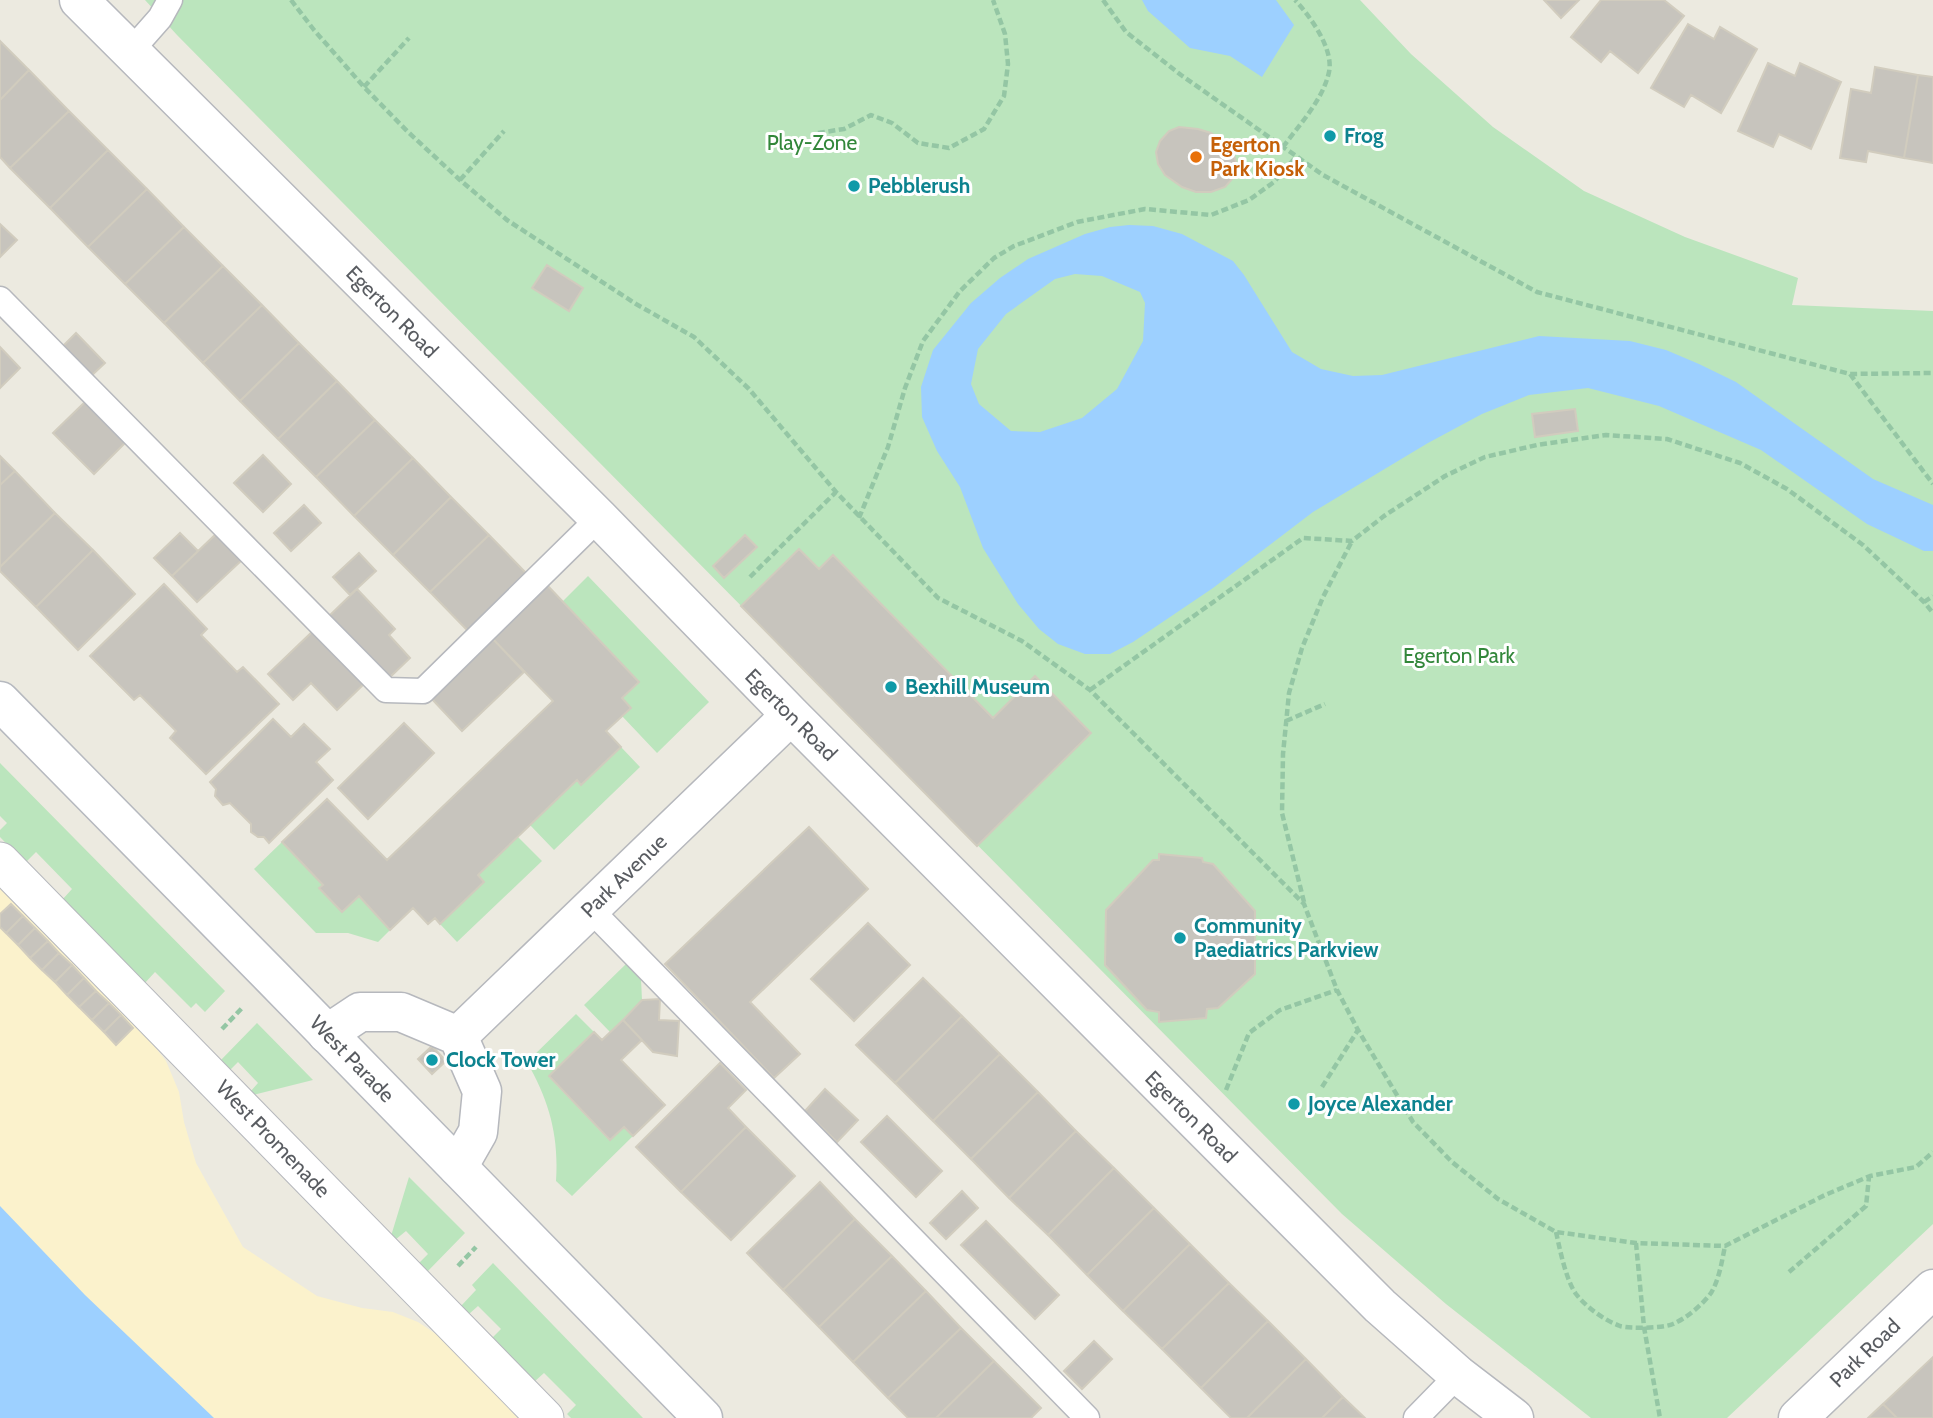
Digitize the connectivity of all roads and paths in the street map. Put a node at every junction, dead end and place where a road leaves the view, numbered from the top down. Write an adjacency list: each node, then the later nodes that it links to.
1 (79, 0): 8 (street, Egerton Road)
2 (170, 0): 8 (lane)
3 (291, 0): 9 (path)
4 (993, 0): 11 (path)
5 (1103, 0): 12 (path)
6 (1295, 0): 12 (path)
7 (409, 38): 9 (path)
8 (130, 52): 20 (street, Egerton Road)
9 (364, 87): 14 (path)
10 (503, 131): 14 (path)
11 (818, 133)
12 (1283, 148): 13 (path)
13 (1296, 157): 16 (path); 21 (path)
14 (460, 180): 19 (path)
15 (0, 299): 20 (lane)
16 (1850, 373): 17 (path); 18 (path)
17 (1933, 373)
18 (1933, 484)
19 (836, 492): 21 (path); 23 (path)
20 (599, 518): 30 (street, Egerton Road)
21 (859, 518): 27 (path)
22 (1352, 541): 25 (path); 27 (path); 31 (path)
23 (750, 577)
24 (1933, 596): 25 (path)
25 (1924, 602): 26 (path)
26 (1933, 613)
27 (1090, 690): 33 (path)
28 (0, 701): 37 (street, West Parade)
29 (1325, 704): 31 (path)
30 (791, 715): 34 (street, Park Avenue); 40 (street, Egerton Road)
31 (1286, 721): 33 (path)
32 (0, 861): 50 (street, West Promenade)
33 (1304, 904): 35 (path)
34 (590, 909): 38 (street, Park Avenue); 55 (lane)
35 (1337, 990): 36 (path); 40 (path)
36 (1358, 1030): 39 (path); 45 (path)
37 (327, 1034): 38 (street); 42 (street, West Parade)
38 (458, 1036): 42 (street)
39 (1322, 1087)
40 (1197, 1124): 52 (street, Egerton Road)
41 (1933, 1152): 43 (path)
42 (458, 1167): 44 (street, West Parade)
43 (1870, 1176): 47 (path); 48 (path)
44 (506, 1216): 50 (path); 54 (street, West Parade)
45 (1556, 1232): 46 (path); 51 (path)
46 (1636, 1242): 47 (path); 51 (path)
47 (1725, 1246): 51 (path)
48 (1789, 1272)
49 (1933, 1289): 59 (street, Park Road)
50 (427, 1297): 53 (street, West Promenade)
51 (1644, 1327): 58 (path)
52 (1458, 1375): 56 (lane); 57 (street, Egerton Road)
53 (545, 1418)
54 (703, 1418)
55 (1087, 1418)
56 (1416, 1418)
57 (1514, 1418)
58 (1660, 1418)
59 (1797, 1418)

